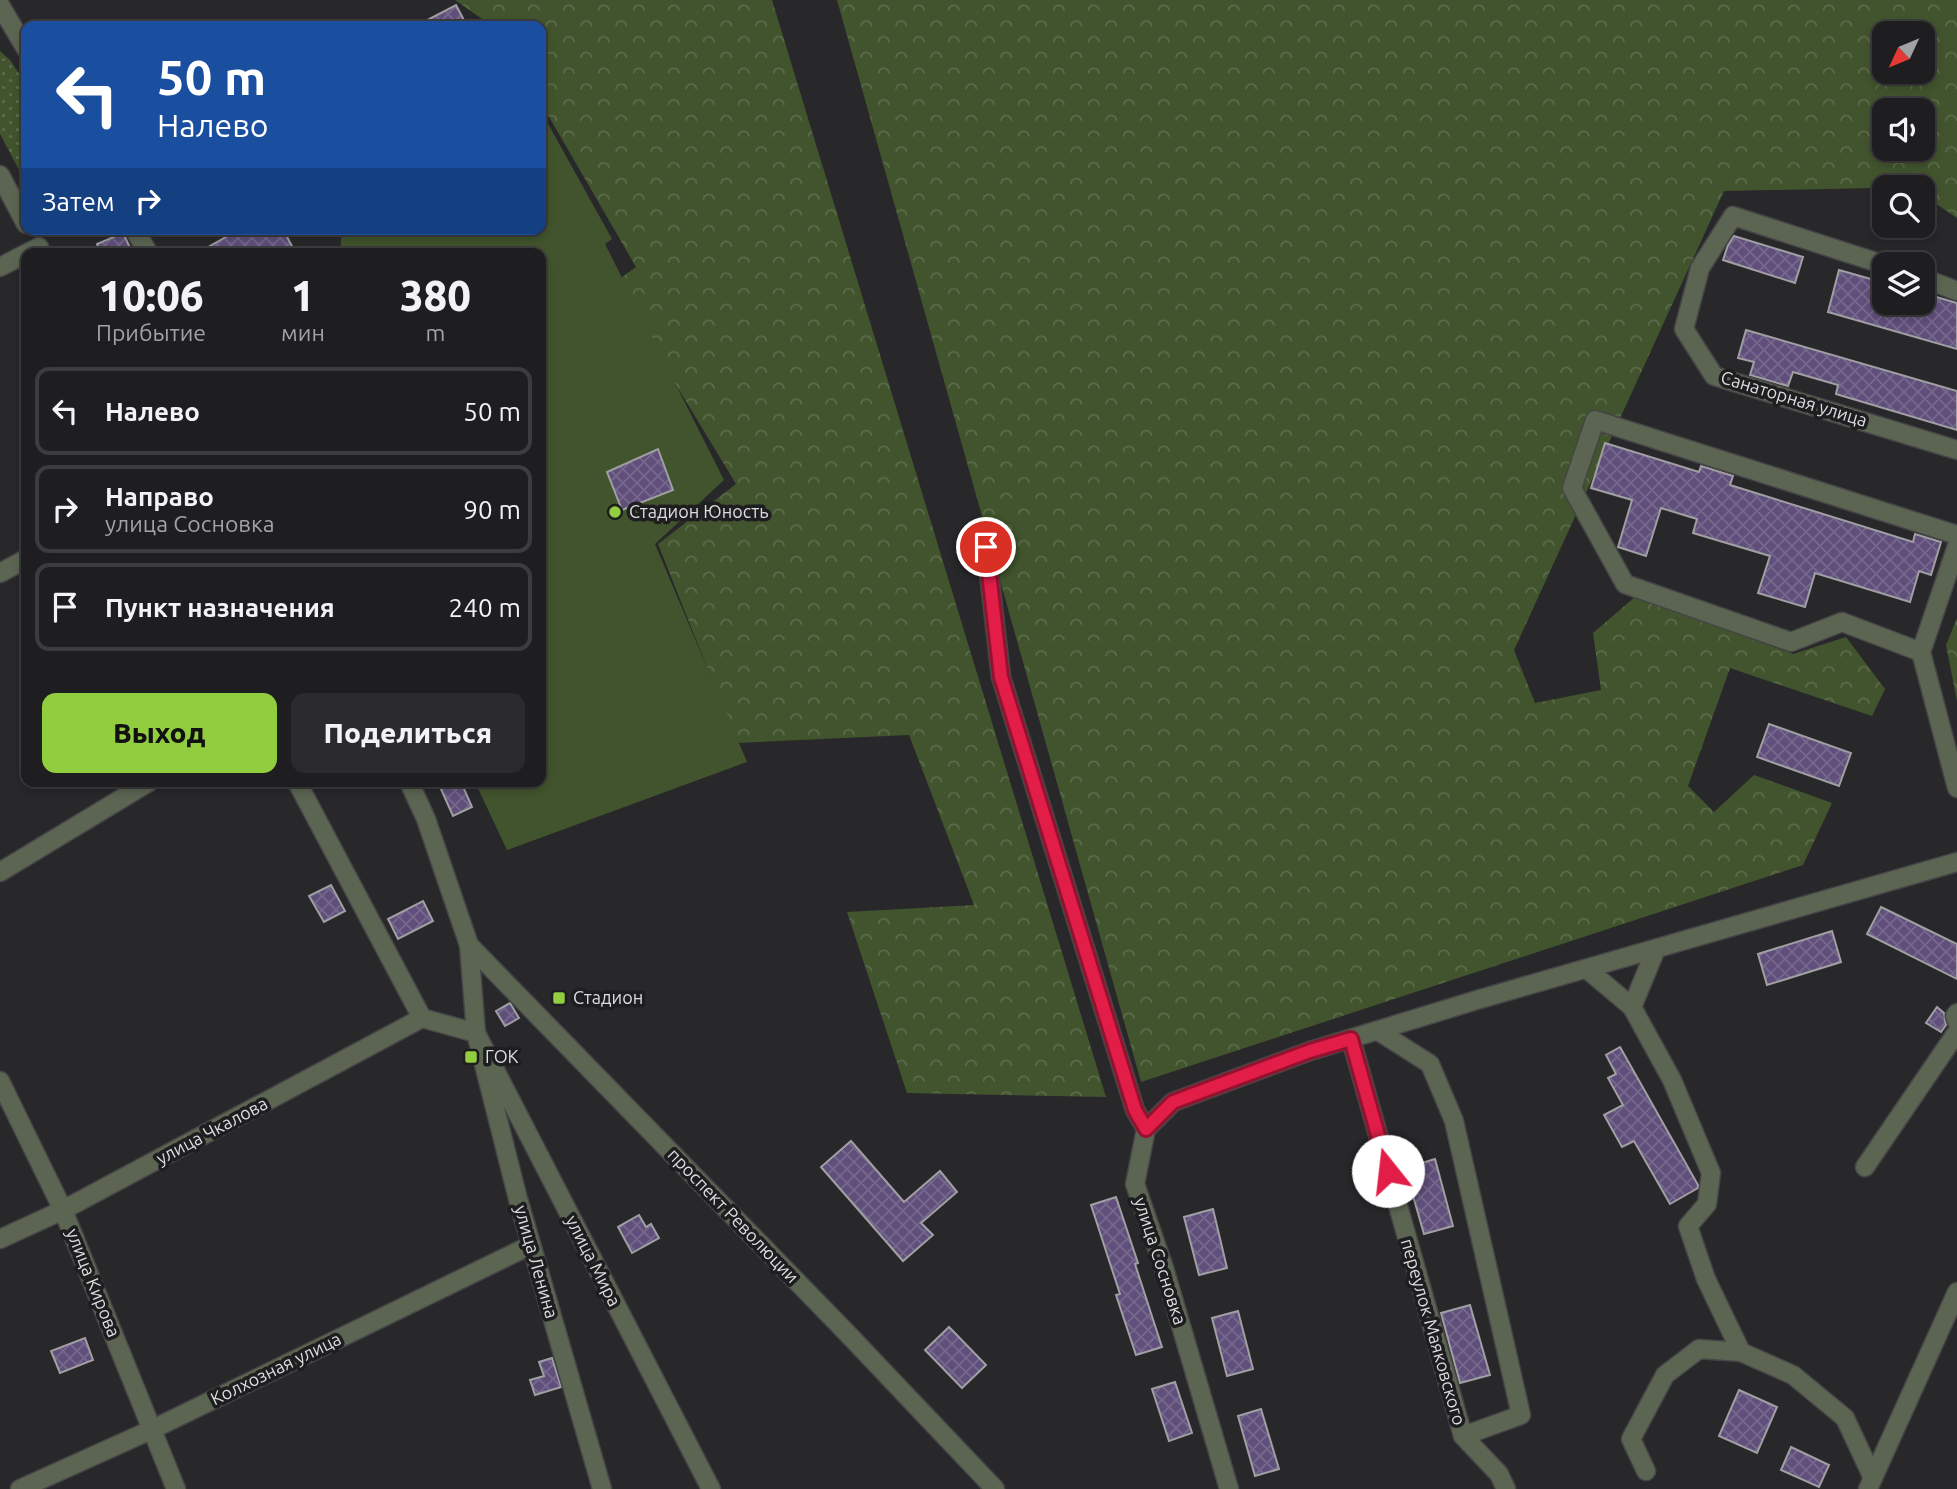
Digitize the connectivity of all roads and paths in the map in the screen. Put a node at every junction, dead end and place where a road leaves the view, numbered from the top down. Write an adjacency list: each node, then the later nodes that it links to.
1 (6, 0): 2 (street)
2 (0, 4): 3 (street)
3 (21, 40)
4 (0, 175): 5 (street)
5 (21, 215)
6 (21, 258): 8 (street)
7 (1872, 261): 11 (street, Санаторная улица)
8 (0, 267)
9 (1935, 282): 10 (street)
10 (1957, 291)
11 (1957, 450)
12 (1957, 535): 17 (street)
13 (1957, 546): 17 (street)
14 (986, 547): 34 (street)
15 (21, 562): 16 (street)
16 (0, 573)
17 (1921, 652): 21 (street)
18 (141, 787): 23 (street)
19 (300, 787): 28 (street)
20 (411, 787): 24 (street)
21 (1957, 788)
22 (1957, 862): 25 (street)
23 (0, 872)
24 (469, 945): 31 (street, улица Ленина); 49 (street, проспект Революции)
25 (1657, 949): 26 (street); 27 (street)
26 (1588, 970): 27 (street); 30 (street)
27 (1632, 1007): 40 (street)
28 (422, 1018): 31 (street); 36 (street, улица Чкалова)
29 (1957, 1020): 35 (street)
30 (1378, 1031): 32 (street); 42 (street)
31 (476, 1032): 38 (street, улица Ленина); 48 (street, улица Мира)
32 (1351, 1039): 34 (street); 42 (street, переулок Маяковского)
33 (0, 1080): 36 (street, улица Кирова)
34 (1146, 1129): 50 (street, улица Сосновка)
35 (1865, 1167)
36 (63, 1210): 37 (street, улица Чкалова); 41 (street, улица Кирова)
37 (0, 1239)
38 (531, 1245): 41 (street, Колхозная улица); 47 (street, улица Ленина)
39 (1957, 1292): 44 (street)
40 (1741, 1352): 43 (street); 44 (street)
41 (153, 1429): 45 (street, Колхозная улица); 46 (street, улица Кирова)
42 (1462, 1436): 51 (street, переулок Маяковского)
43 (1646, 1471)
44 (1870, 1483)
45 (20, 1489)
46 (176, 1489)
47 (602, 1489)
48 (711, 1489)
49 (995, 1489)
50 (1229, 1489)
51 (1506, 1489)

